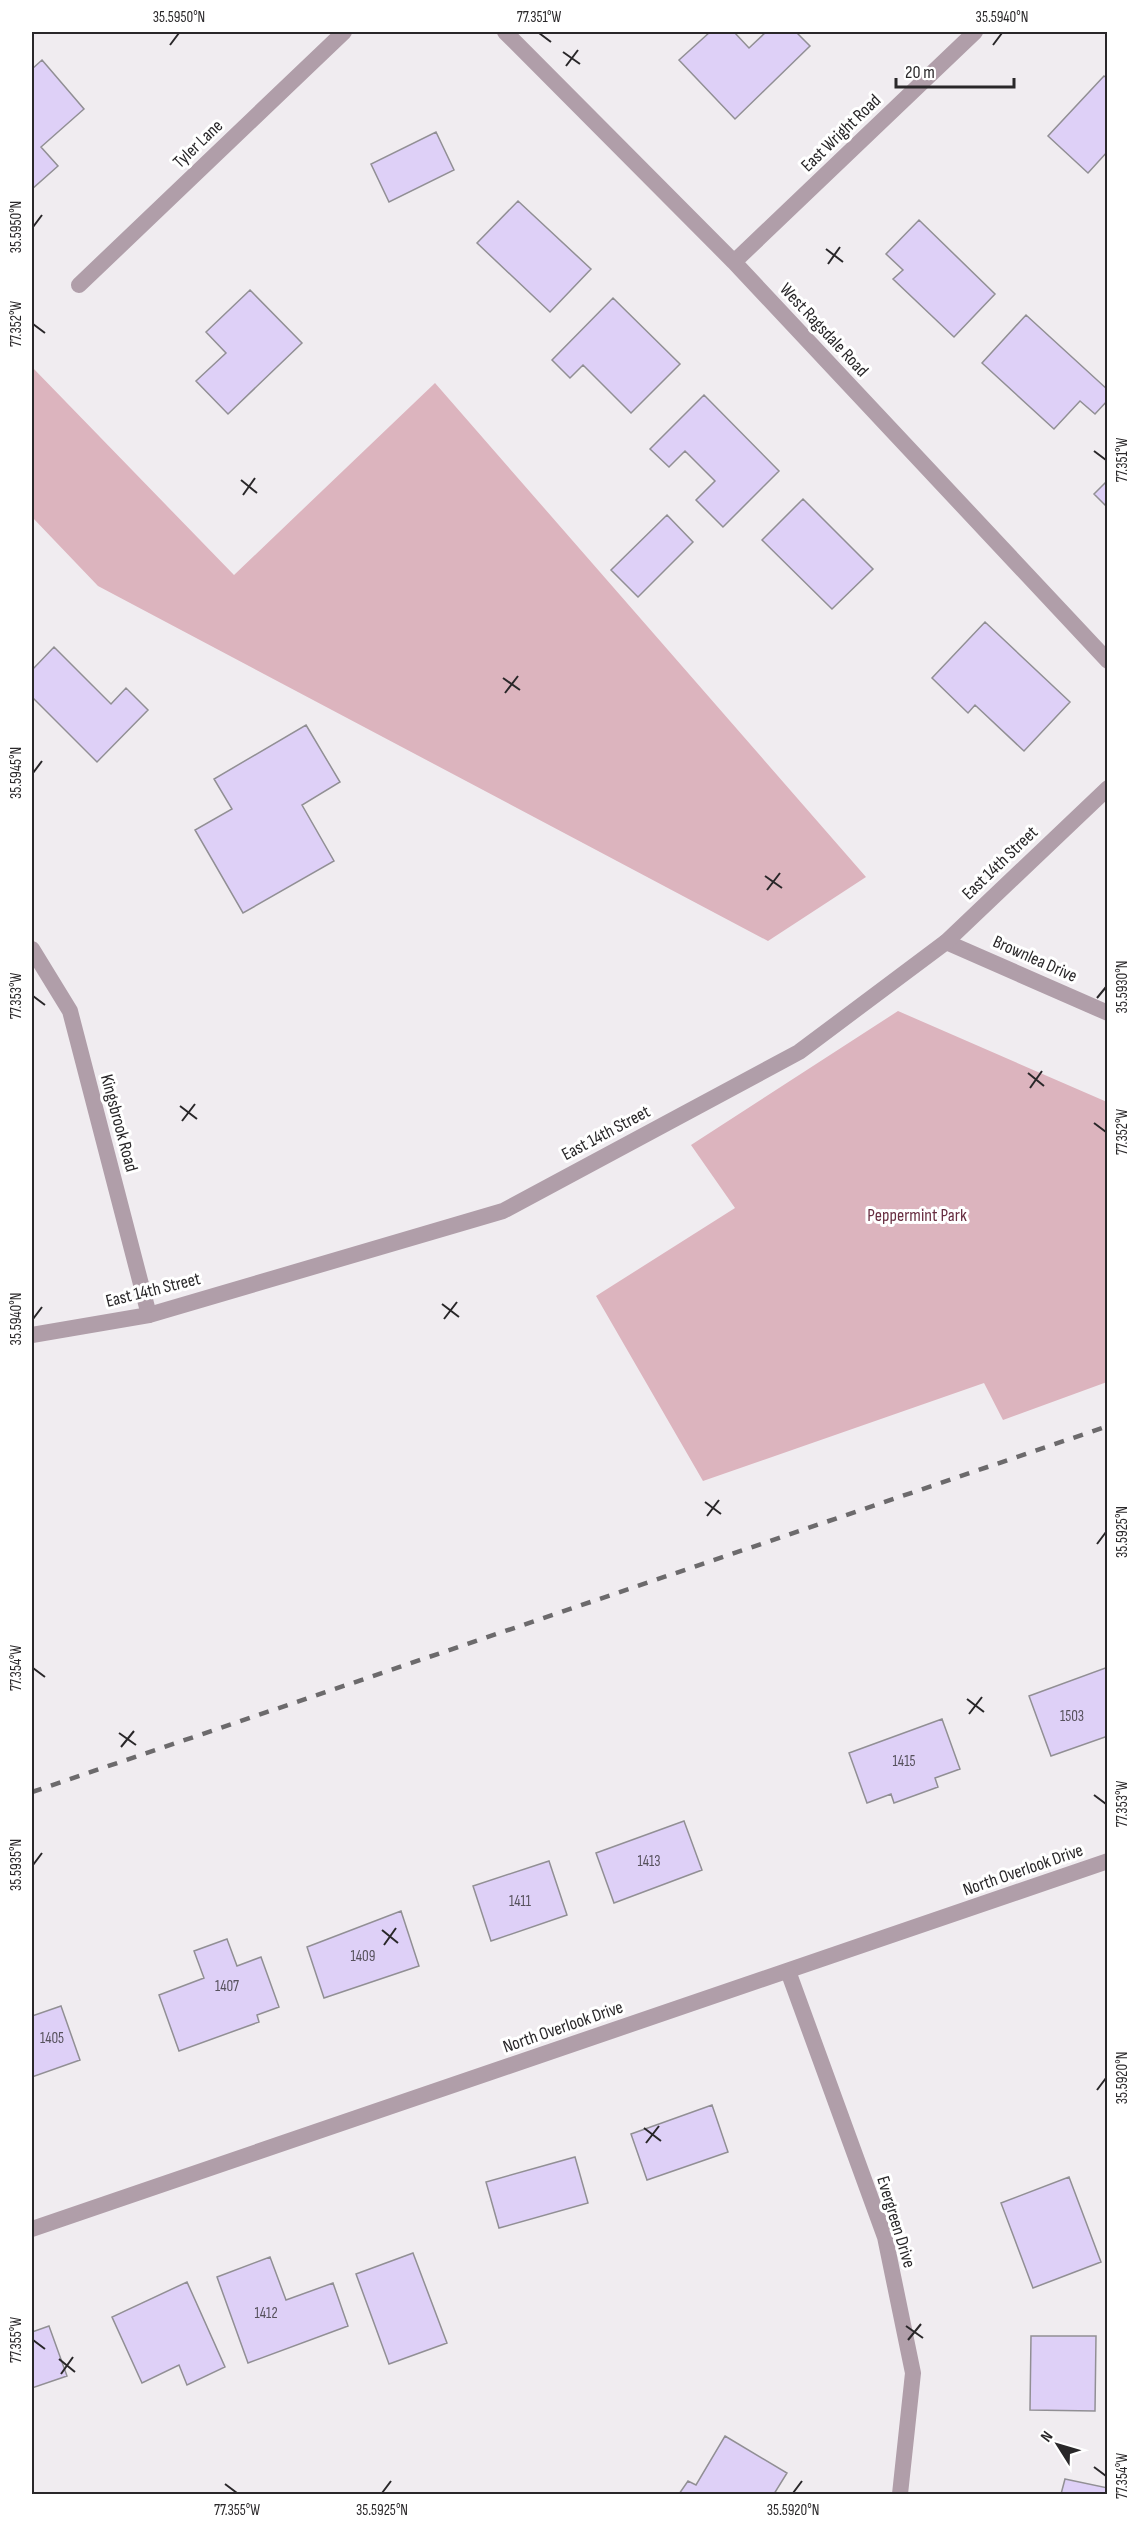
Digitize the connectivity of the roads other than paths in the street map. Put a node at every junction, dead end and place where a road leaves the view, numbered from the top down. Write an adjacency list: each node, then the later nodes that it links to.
1 (344, 32): 5 (street, Tyler Lane)
2 (505, 32): 4 (street, West Ragsdale Road)
3 (975, 32): 4 (street, East Wright Road)
4 (734, 262): 6 (street, West Ragsdale Road)
5 (79, 285)
6 (1107, 661)
7 (1107, 788): 8 (street, East 14th Street)
8 (946, 942): 10 (street, Brownlea Drive); 11 (street, East 14th Street)
9 (32, 949): 11 (street, Kingsbrook Road)
10 (1107, 1013)
11 (149, 1315): 12 (street, East 14th Street)
12 (32, 1335)
13 (1107, 1861): 14 (street, North Overlook Drive)
14 (788, 1971): 15 (street, North Overlook Drive); 16 (street, Evergreen Drive)
15 (32, 2229)
16 (900, 2494)

